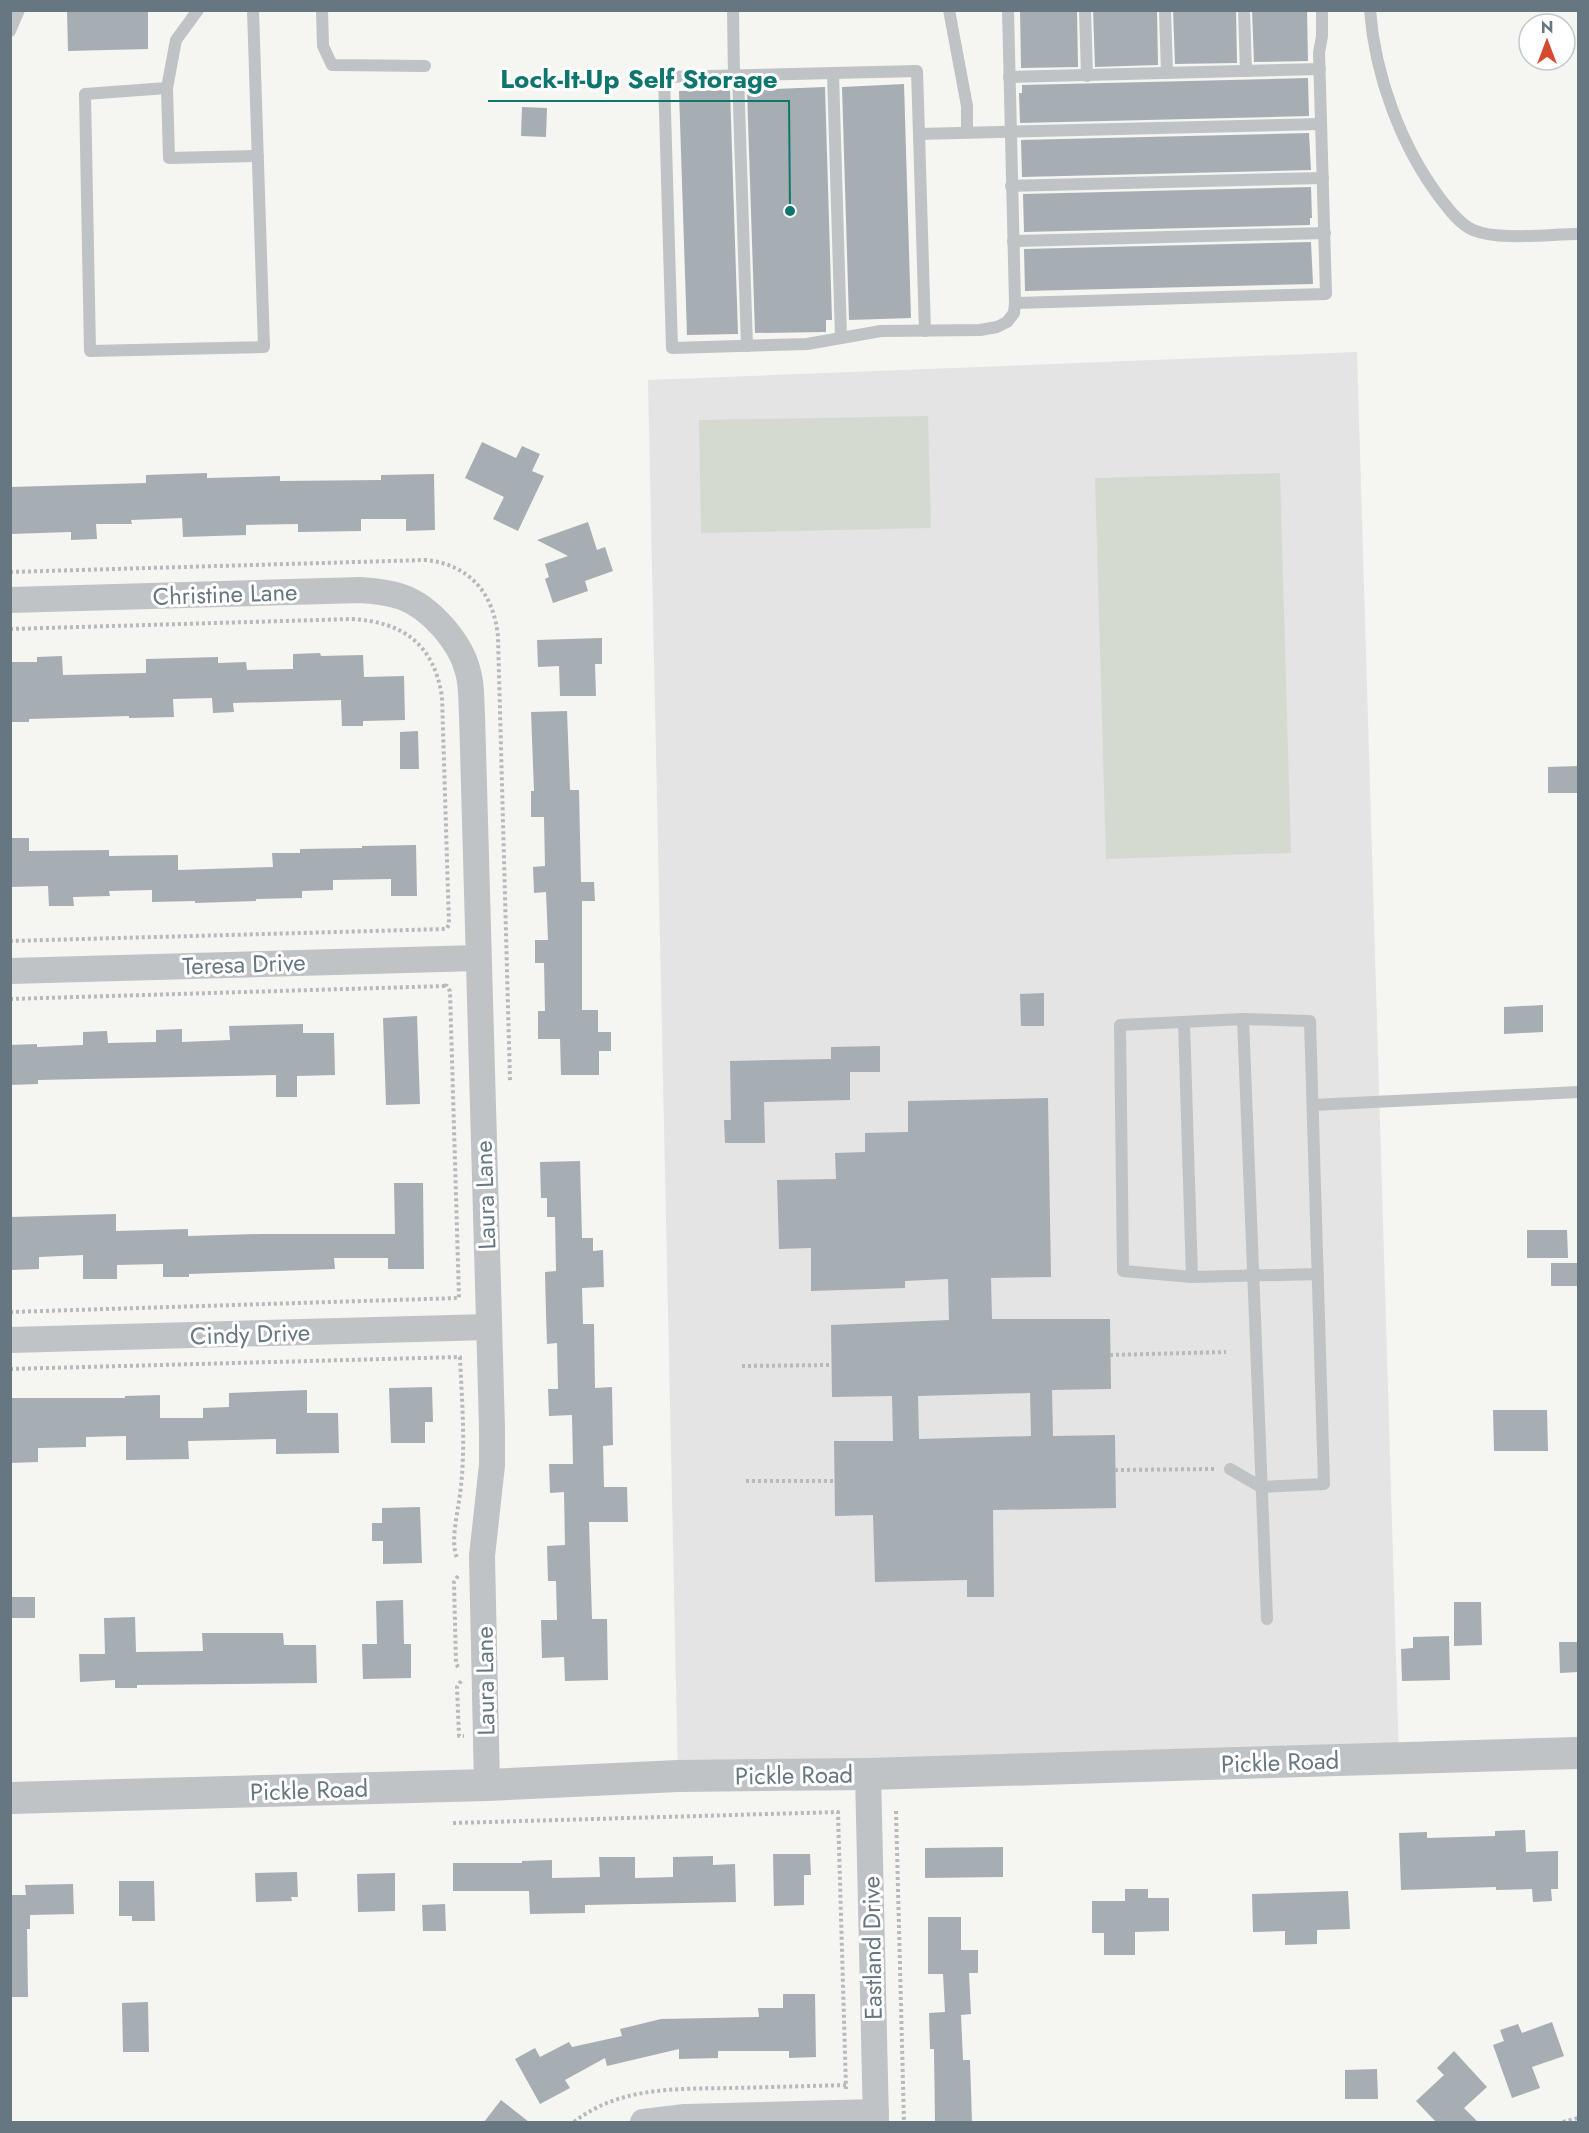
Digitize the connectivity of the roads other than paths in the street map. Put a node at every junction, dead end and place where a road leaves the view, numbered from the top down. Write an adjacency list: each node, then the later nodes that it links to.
1 (19, 10): 13 (lane)
2 (198, 10): 22 (lane)
3 (252, 10): 27 (lane)
4 (322, 10): 14 (lane)
5 (733, 10): 19 (lane)
6 (949, 10): 25 (lane)
7 (1008, 10): 21 (lane)
8 (1085, 10): 20 (lane)
9 (1165, 10): 18 (lane)
10 (1244, 10): 16 (lane)
11 (1322, 10): 15 (lane)
12 (1370, 10): 31 (lane)
13 (10, 31)
14 (425, 66)
15 (1320, 69): 16 (lane); 23 (lane)
16 (1246, 71): 18 (lane)
17 (833, 73): 19 (lane); 26 (lane); 35 (lane)
18 (1167, 73): 20 (lane)
19 (736, 75): 36 (lane); 36 (lane)
20 (1087, 76): 21 (lane)
21 (1009, 77): 24 (lane)
22 (167, 88): 27 (lane); 27 (lane)
23 (1321, 124): 24 (lane); 28 (lane)
24 (1010, 131): 25 (lane); 29 (lane)
25 (967, 132): 26 (lane)
26 (920, 134): 34 (lane)
27 (258, 156)
28 (1323, 178): 29 (lane); 30 (lane)
29 (1011, 186): 32 (lane)
30 (1324, 233): 32 (lane); 33 (lane)
31 (1578, 234)
32 (1013, 241): 33 (lane)
33 (1015, 303): 34 (lane)
34 (925, 331): 35 (lane)
35 (841, 337): 36 (lane)
36 (747, 346)
37 (10, 600): 38 (street, Christine Lane)
38 (433, 617): 39 (street, Laura Lane)
39 (478, 958): 40 (street, Teresa Drive); 48 (street, Laura Lane)
40 (10, 971)
41 (1243, 1019): 42 (lane); 44 (lane); 46 (lane)
42 (1184, 1022): 47 (lane); 47 (lane)
43 (1578, 1092): 44 (lane)
44 (1313, 1105): 45 (lane)
45 (1318, 1274): 46 (lane); 51 (lane)
46 (1253, 1276): 47 (lane); 51 (lane)
47 (1192, 1277)
48 (489, 1327): 49 (street, Cindy Drive); 55 (street, Laura Lane)
49 (10, 1340)
50 (1230, 1469): 51 (lane)
51 (1262, 1487): 52 (lane)
52 (1267, 1619)
53 (1578, 1754): 54 (street, Pickle Road)
54 (868, 1774): 55 (street, Pickle Road); 57 (street, Eastland Drive)
55 (487, 1785): 56 (street, Pickle Road)
56 (10, 1798)
57 (876, 2117): 58 (street)
58 (643, 2122)

